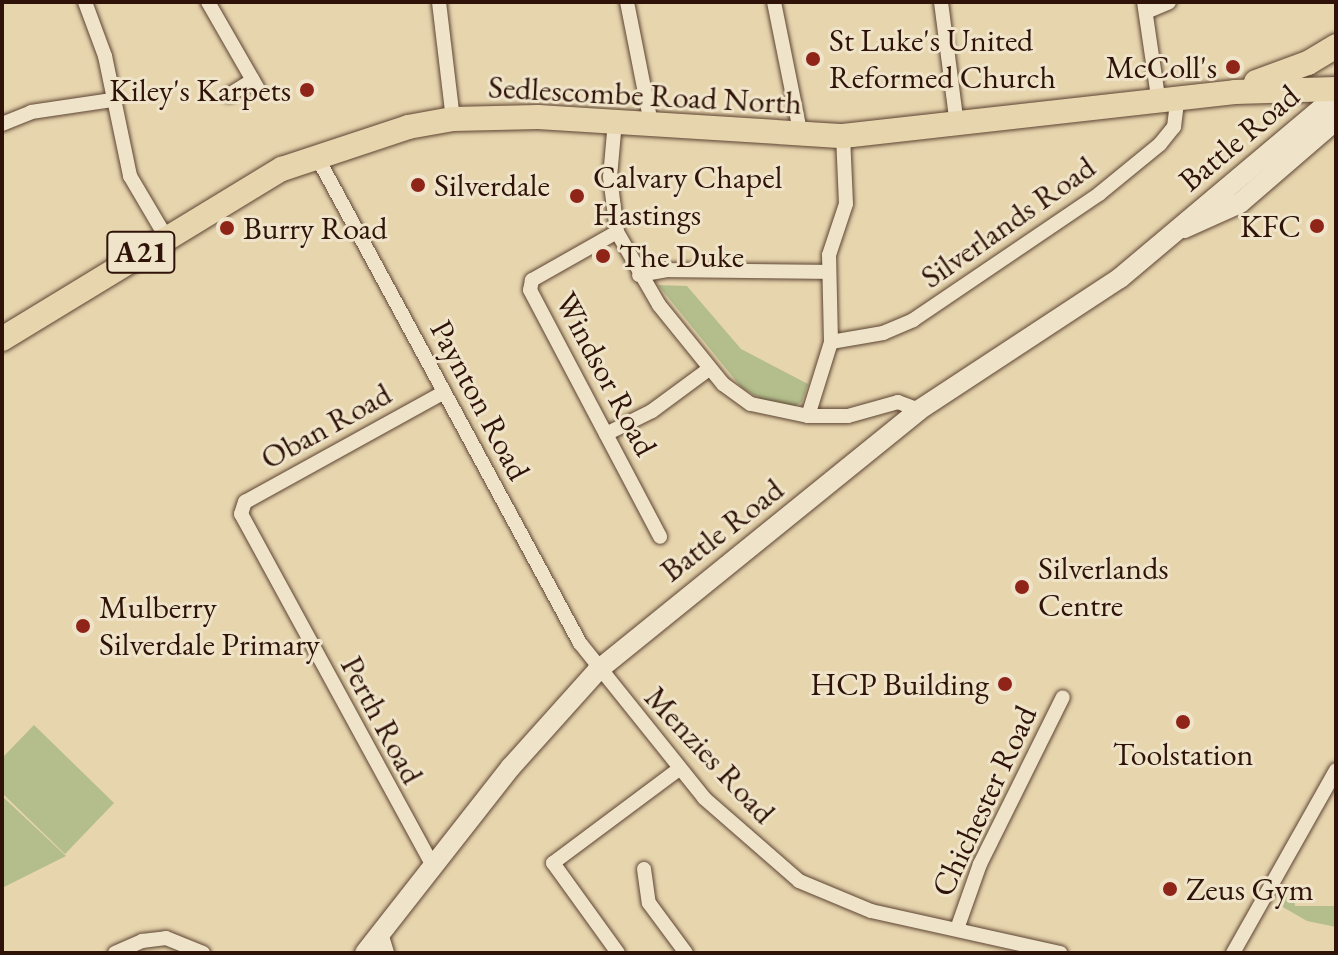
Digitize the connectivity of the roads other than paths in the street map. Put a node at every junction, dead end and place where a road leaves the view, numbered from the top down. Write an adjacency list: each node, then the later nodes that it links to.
1 (85, 2): 14 (street)
2 (208, 2): 12 (street)
3 (439, 2): 16 (street)
4 (627, 2): 19 (street)
5 (774, 2): 22 (street)
6 (941, 2): 21 (street)
7 (1169, 2): 8 (street)
8 (1145, 7): 15 (street)
9 (1336, 46): 11 (highway, A21)
10 (1336, 89): 11 (highway, Sedlescombe Road North / A21)
11 (1235, 92): 15 (highway, Sedlescombe Road North / A21)
12 (229, 95)
13 (1336, 96): 25 (main road, Battle Road)
14 (112, 100): 20 (street); 27 (street)
15 (1168, 102): 21 (highway, Sedlescombe Road North / A21); 31 (street, Silverlands Road)
16 (453, 119): 18 (highway, Sedlescombe Road North / A21); 24 (highway, Sedlescombe Road North / A21)
17 (1336, 120): 25 (main road, Battle Road)
18 (615, 121): 19 (highway, Sedlescombe Road North / A21); 26 (street)
19 (651, 123): 22 (highway, Sedlescombe Road North / A21)
20 (2, 124)
21 (957, 126): 23 (highway, Sedlescombe Road North / A21)
22 (801, 136): 23 (highway, Sedlescombe Road North / A21)
23 (843, 136): 28 (street)
24 (316, 155): 27 (highway, Sedlescombe Road North / A21); 33 (street, Paynton Road)
25 (1184, 228): 34 (main road, Battle Road)
26 (617, 232): 29 (street); 36 (street, Windsor Road)
27 (166, 237): 30 (highway, Sedlescombe Road North / A21)
28 (829, 272): 29 (street); 31 (street)
29 (639, 275): 32 (street)
30 (2, 339)
31 (831, 342): 35 (street)
32 (709, 369): 35 (street); 36 (street)
33 (444, 392): 37 (street, Oban Road); 39 (street, Paynton Road)
34 (919, 410): 35 (street); 39 (main road, Battle Road)
35 (808, 416)
36 (606, 434): 38 (street, Windsor Road)
37 (241, 514): 44 (street, Perth Road)
38 (660, 537)
39 (597, 671): 41 (street, Menzies Road); 44 (main road, Battle Road)
40 (1063, 697): 46 (street, Chichester Road)
41 (679, 769): 46 (street, Menzies Road); 52 (street)
42 (1336, 770): 43 (street)
43 (1331, 791): 55 (street)
44 (433, 866): 47 (main road, Battle Road)
45 (644, 869): 53 (street)
46 (957, 929): 54 (street, Menzies Road)
47 (381, 933): 50 (main road, Battle Road); 51 (street)
48 (115, 953): 49 (street)
49 (203, 953)
50 (365, 953)
51 (387, 953)
52 (618, 953)
53 (686, 953)
54 (1060, 953)
55 (1233, 953)

